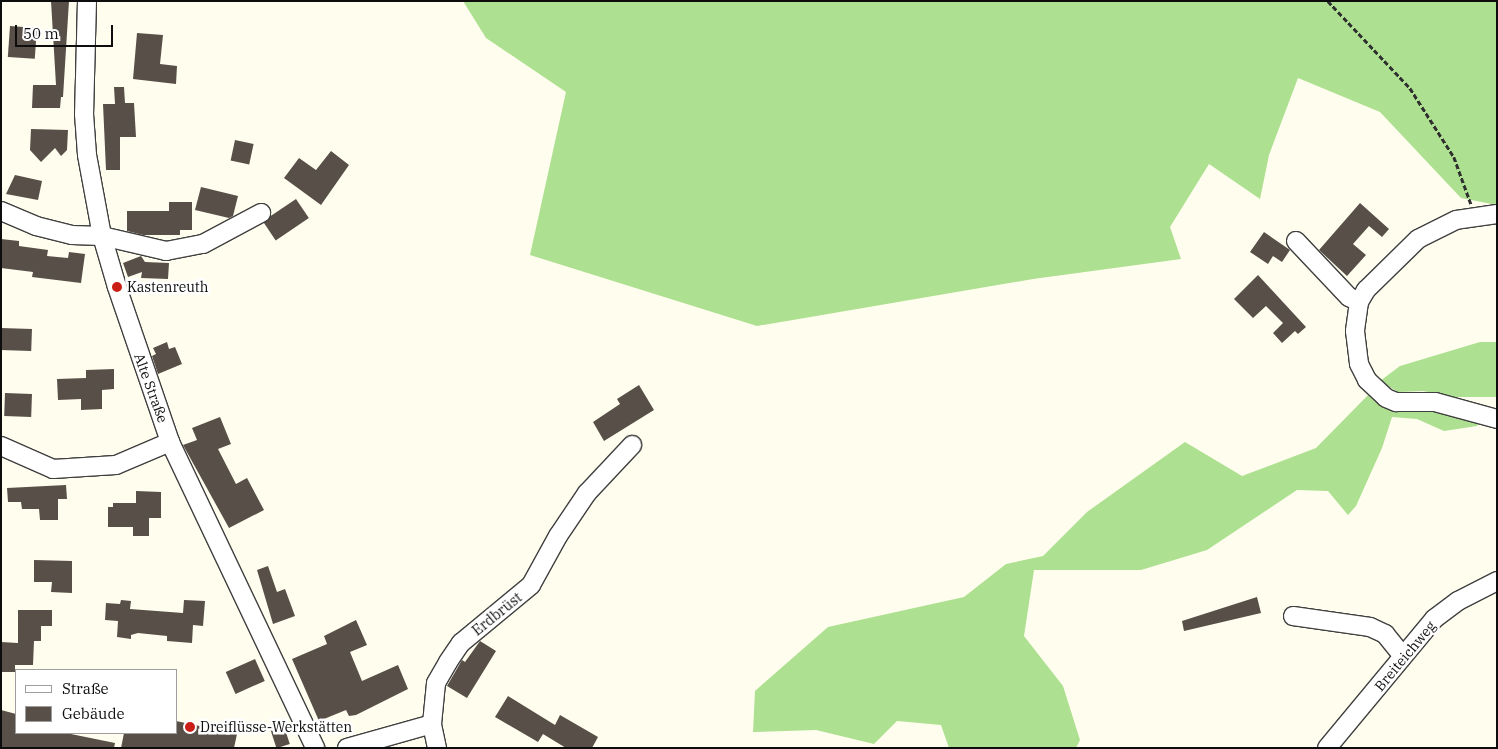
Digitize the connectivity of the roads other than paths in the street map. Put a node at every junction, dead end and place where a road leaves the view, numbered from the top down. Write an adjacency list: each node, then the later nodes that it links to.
1 (87, 1): 5 (street, Alte Straße)
2 (1, 211): 5 (street)
3 (261, 213): 5 (street)
4 (1497, 214): 7 (street)
5 (102, 236): 9 (street, Alte Straße)
6 (1296, 241): 7 (street)
7 (1358, 302): 8 (street)
8 (1497, 420)
9 (170, 442): 11 (street); 16 (street, Alte Straße)
10 (632, 445): 15 (street, Erdbrüst)
11 (1, 446)
12 (1497, 582): 14 (street, Breiteichweg)
13 (1293, 616): 14 (street)
14 (1402, 655): 19 (street, Breiteichweg)
15 (432, 724): 17 (street); 18 (street, Erdbrüst)
16 (315, 748)
17 (347, 748)
18 (437, 748)
19 (1328, 748)

